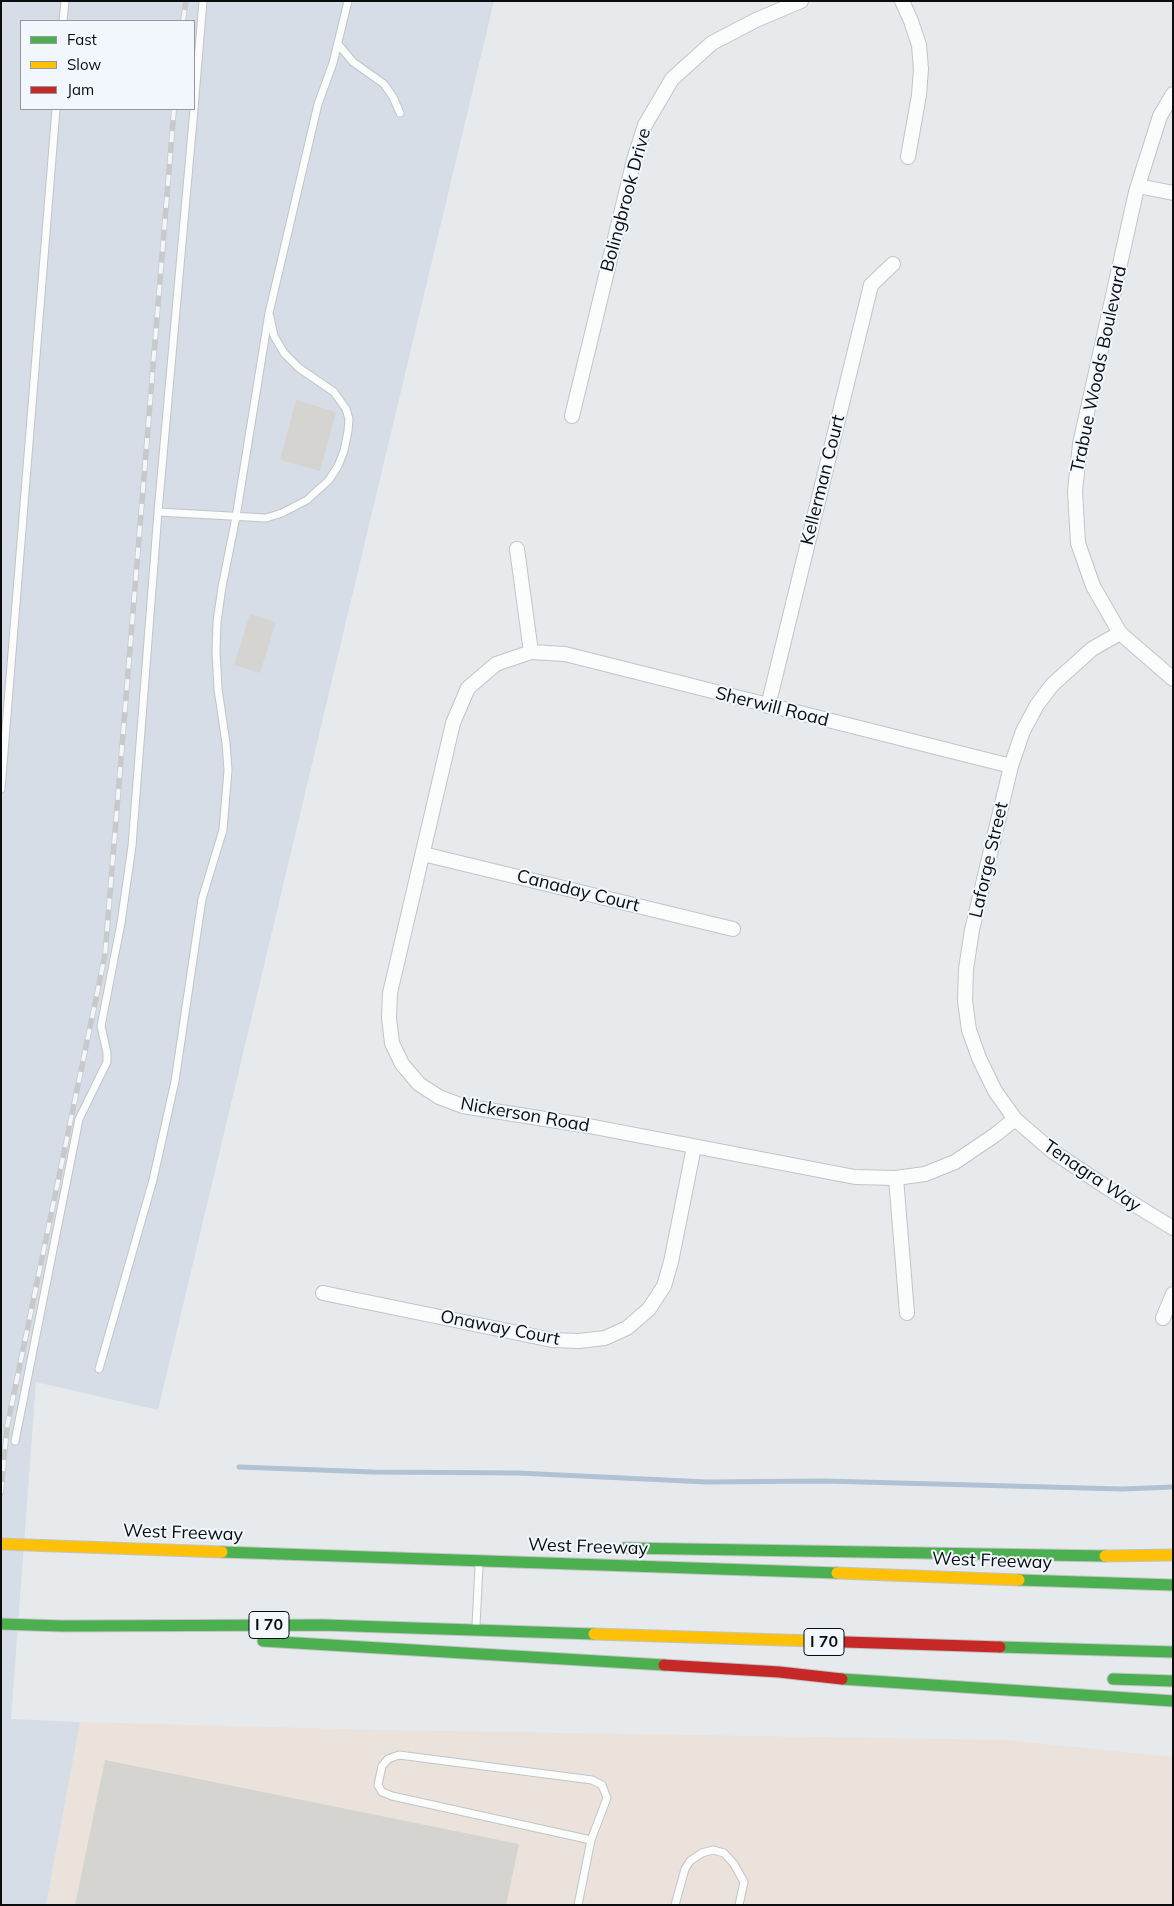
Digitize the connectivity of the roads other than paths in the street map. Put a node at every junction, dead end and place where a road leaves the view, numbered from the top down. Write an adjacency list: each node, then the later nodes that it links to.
1 (64, 1): 6 (lane)
2 (203, 1): 9 (lane)
3 (348, 1): 7 (lane)
4 (801, 1): 18 (street, Bolingbrook Drive)
5 (902, 1): 13 (street)
6 (63, 20)
7 (338, 44): 12 (lane); 17 (lane)
8 (1173, 94): 14 (street, Trabue Woods Boulevard)
9 (195, 97)
10 (56, 110): 27 (lane)
11 (194, 110): 19 (lane)
12 (400, 113)
13 (908, 157)
14 (1138, 186): 15 (street); 22 (street, Trabue Woods Boulevard)
15 (1173, 193)
16 (893, 264): 25 (street, Kellerman Court)
17 (269, 313): 20 (lane); 20 (lane)
18 (572, 416)
19 (158, 512): 20 (lane); 39 (lane)
20 (236, 517): 38 (lane)
21 (517, 549): 23 (street)
22 (1120, 633): 24 (street, Trabue Woods Boulevard); 26 (street, Laforge Street)
23 (531, 652): 25 (street, Sherwill Road); 28 (street, Nickerson Road)
24 (1173, 679)
25 (768, 706): 26 (street, Sherwill Road)
26 (1011, 766): 30 (street, Laforge Street)
27 (1, 789)
28 (423, 854): 29 (street, Canaday Court); 31 (street, Nickerson Road)
29 (733, 929)
30 (1015, 1119): 32 (street, Nickerson Road); 33 (street, Tenagra Way)
31 (694, 1147): 32 (street, Nickerson Road); 34 (street, Onaway Court)
32 (896, 1178): 36 (street)
33 (1173, 1228)
34 (323, 1293)
35 (1173, 1294): 37 (street)
36 (907, 1313)
37 (1162, 1318)
38 (99, 1369)
39 (15, 1441)
40 (1, 1544): 44 (highway, West Freeway)
41 (613, 1547): 43 (highway)
42 (555, 1551): 44 (highway)
43 (1173, 1555)
44 (479, 1560): 45 (highway, West Freeway); 48 (lane)
45 (1173, 1585)
46 (1, 1624): 47 (highway, I 70)
47 (62, 1626): 48 (highway, I 70); 49 (highway)
48 (476, 1631): 51 (highway, I 70)
49 (215, 1637)
50 (254, 1640): 52 (highway)
51 (1173, 1652)
52 (779, 1672): 53 (highway); 56 (highway)
53 (944, 1674)
54 (1103, 1679): 55 (highway)
55 (1173, 1681)
56 (1173, 1701)
57 (591, 1840): 57 (lane); 58 (lane)
58 (578, 1905)
59 (675, 1905): 60 (lane)
60 (738, 1905)

